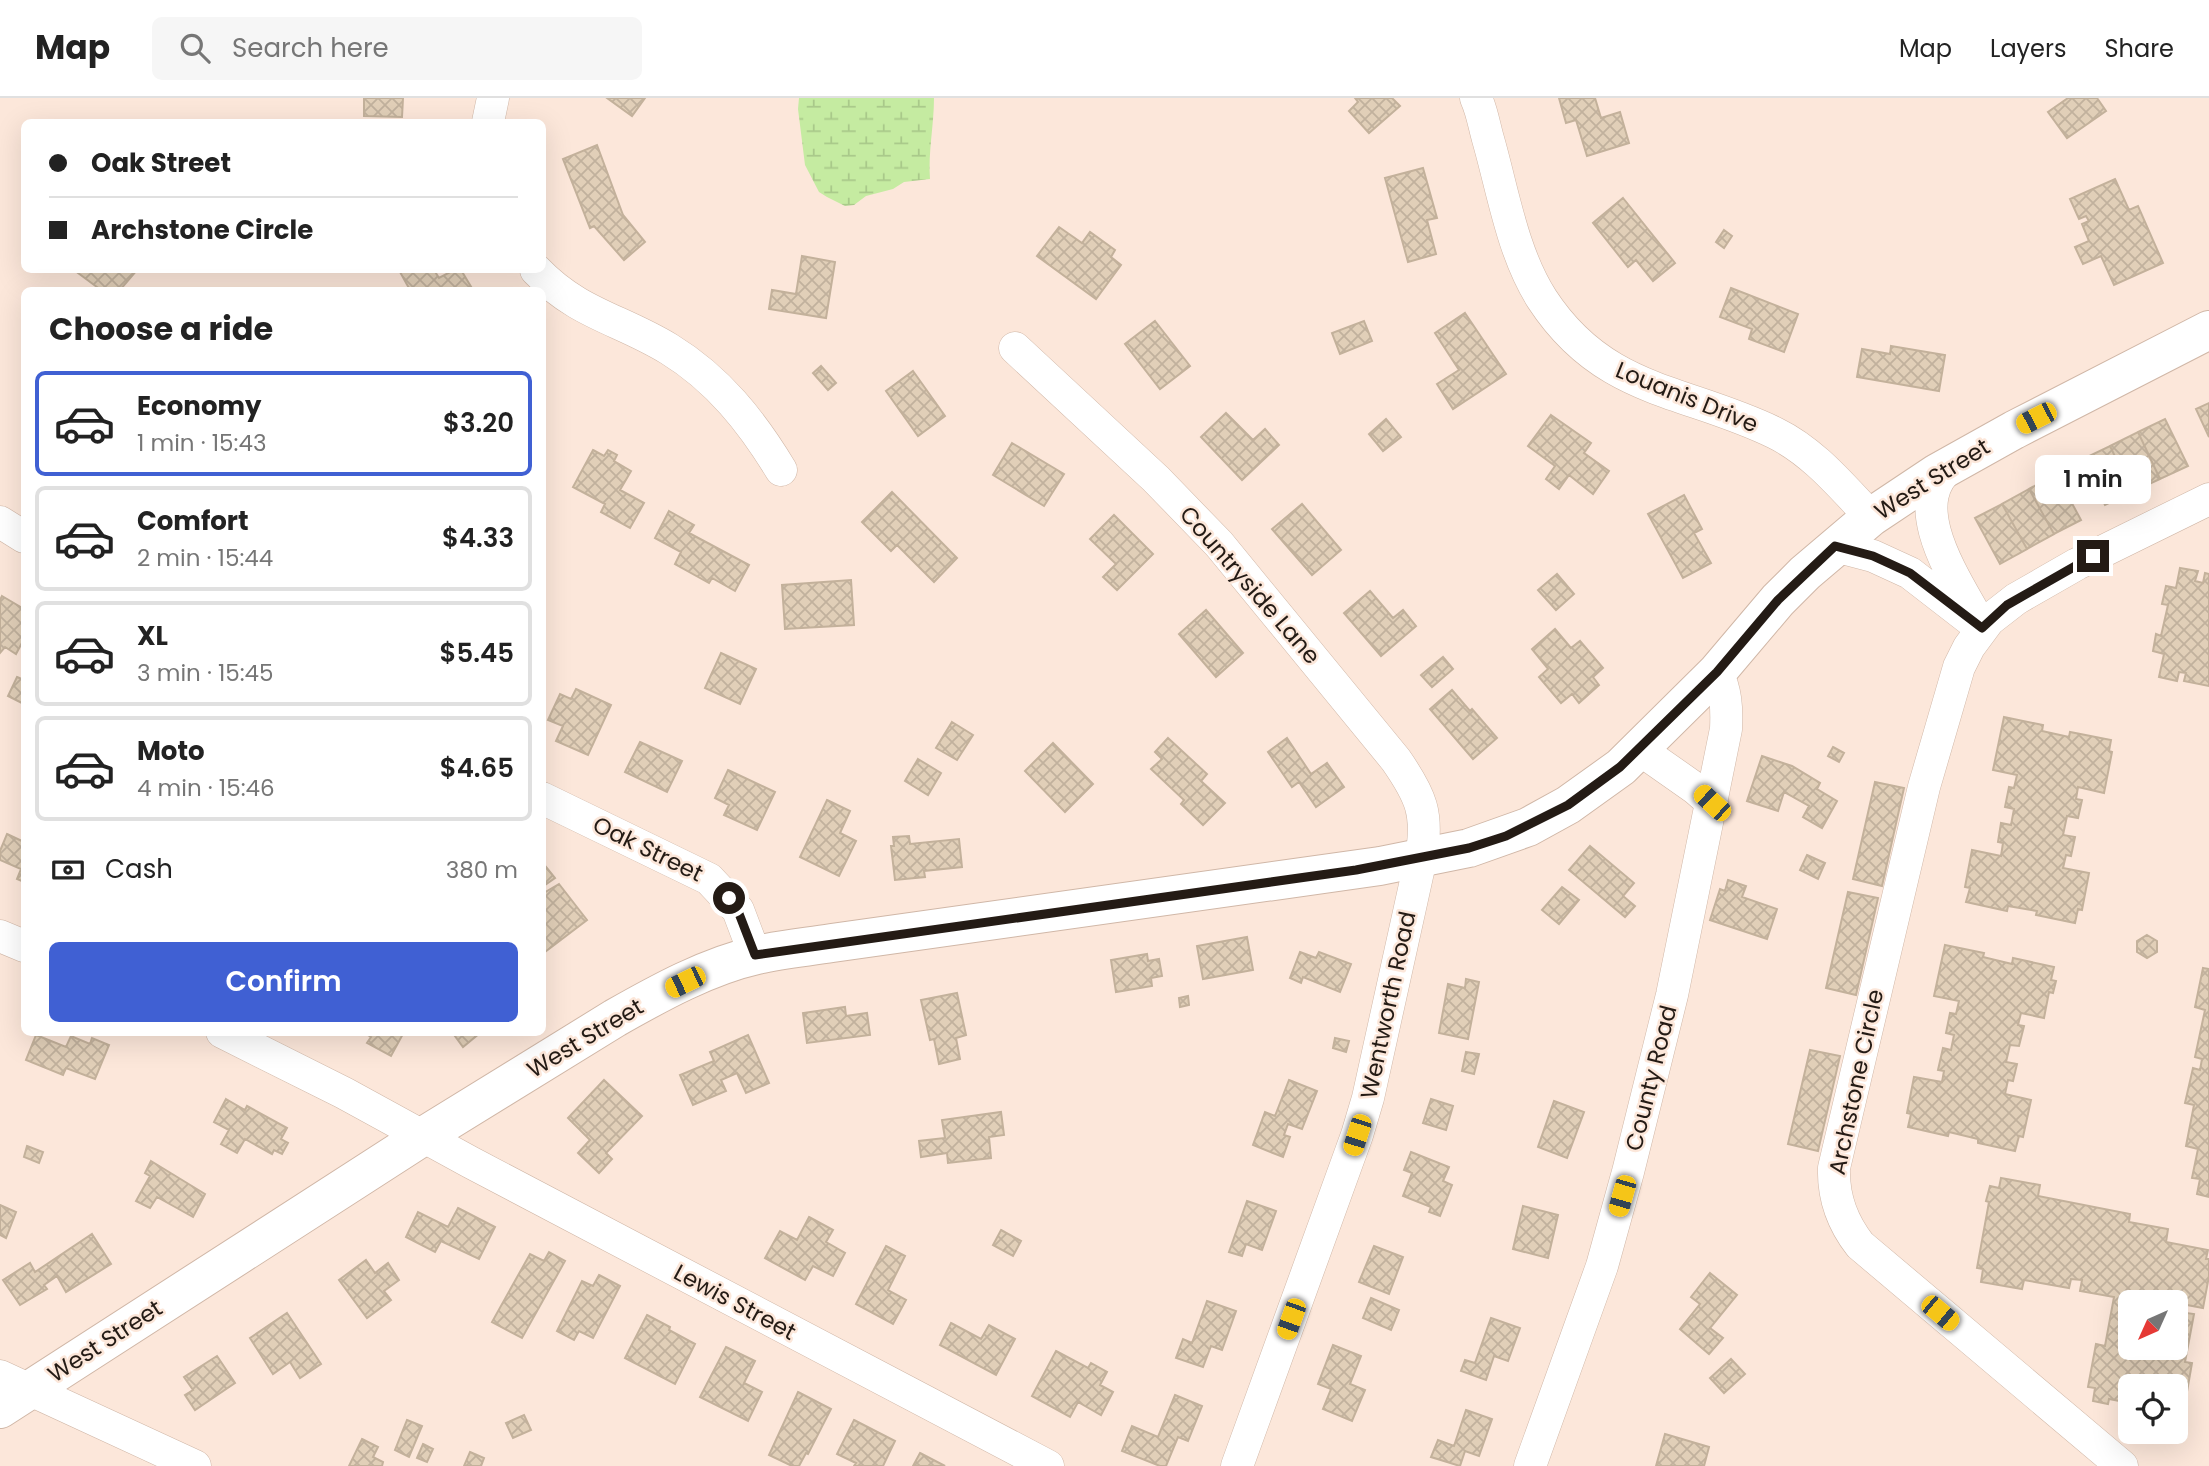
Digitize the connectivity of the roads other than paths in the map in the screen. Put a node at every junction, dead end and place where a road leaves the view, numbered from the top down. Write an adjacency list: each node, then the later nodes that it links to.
1 (493, 98): 3 (street)
2 (1476, 98): 10 (street, Louanis Drive)
3 (489, 119)
4 (539, 273): 8 (street)
5 (2209, 330): 7 (main road, West Street)
6 (1015, 348): 19 (street, Countryside Lane)
7 (1955, 463): 10 (main road, West Street); 14 (street)
8 (782, 470)
9 (2209, 499): 14 (street, Archstone Circle)
10 (1871, 517): 13 (main road, West Street)
11 (0, 522): 12 (street)
12 (21, 535)
13 (1835, 546): 14 (street); 15 (main road, West Street)
14 (1982, 628): 30 (street, Archstone Circle)
15 (1717, 672): 16 (main road, West Street); 18 (street, County Road)
16 (1639, 749): 18 (street); 19 (main road, West Street)
17 (546, 800): 22 (street, Oak Street)
18 (1712, 803): 29 (street, County Road)
19 (1421, 858): 22 (main road, West Street); 28 (street, Wentworth Road)
20 (0, 936): 21 (street)
21 (21, 945)
22 (755, 955): 24 (main road, West Street)
23 (230, 1036): 24 (street, Lewis Street)
24 (422, 1137): 25 (main road, West Street); 27 (street, Lewis Street)
25 (10, 1392): 26 (street)
26 (195, 1466)
27 (1048, 1466)
28 (1237, 1466)
29 (1530, 1466)
30 (2122, 1466)

